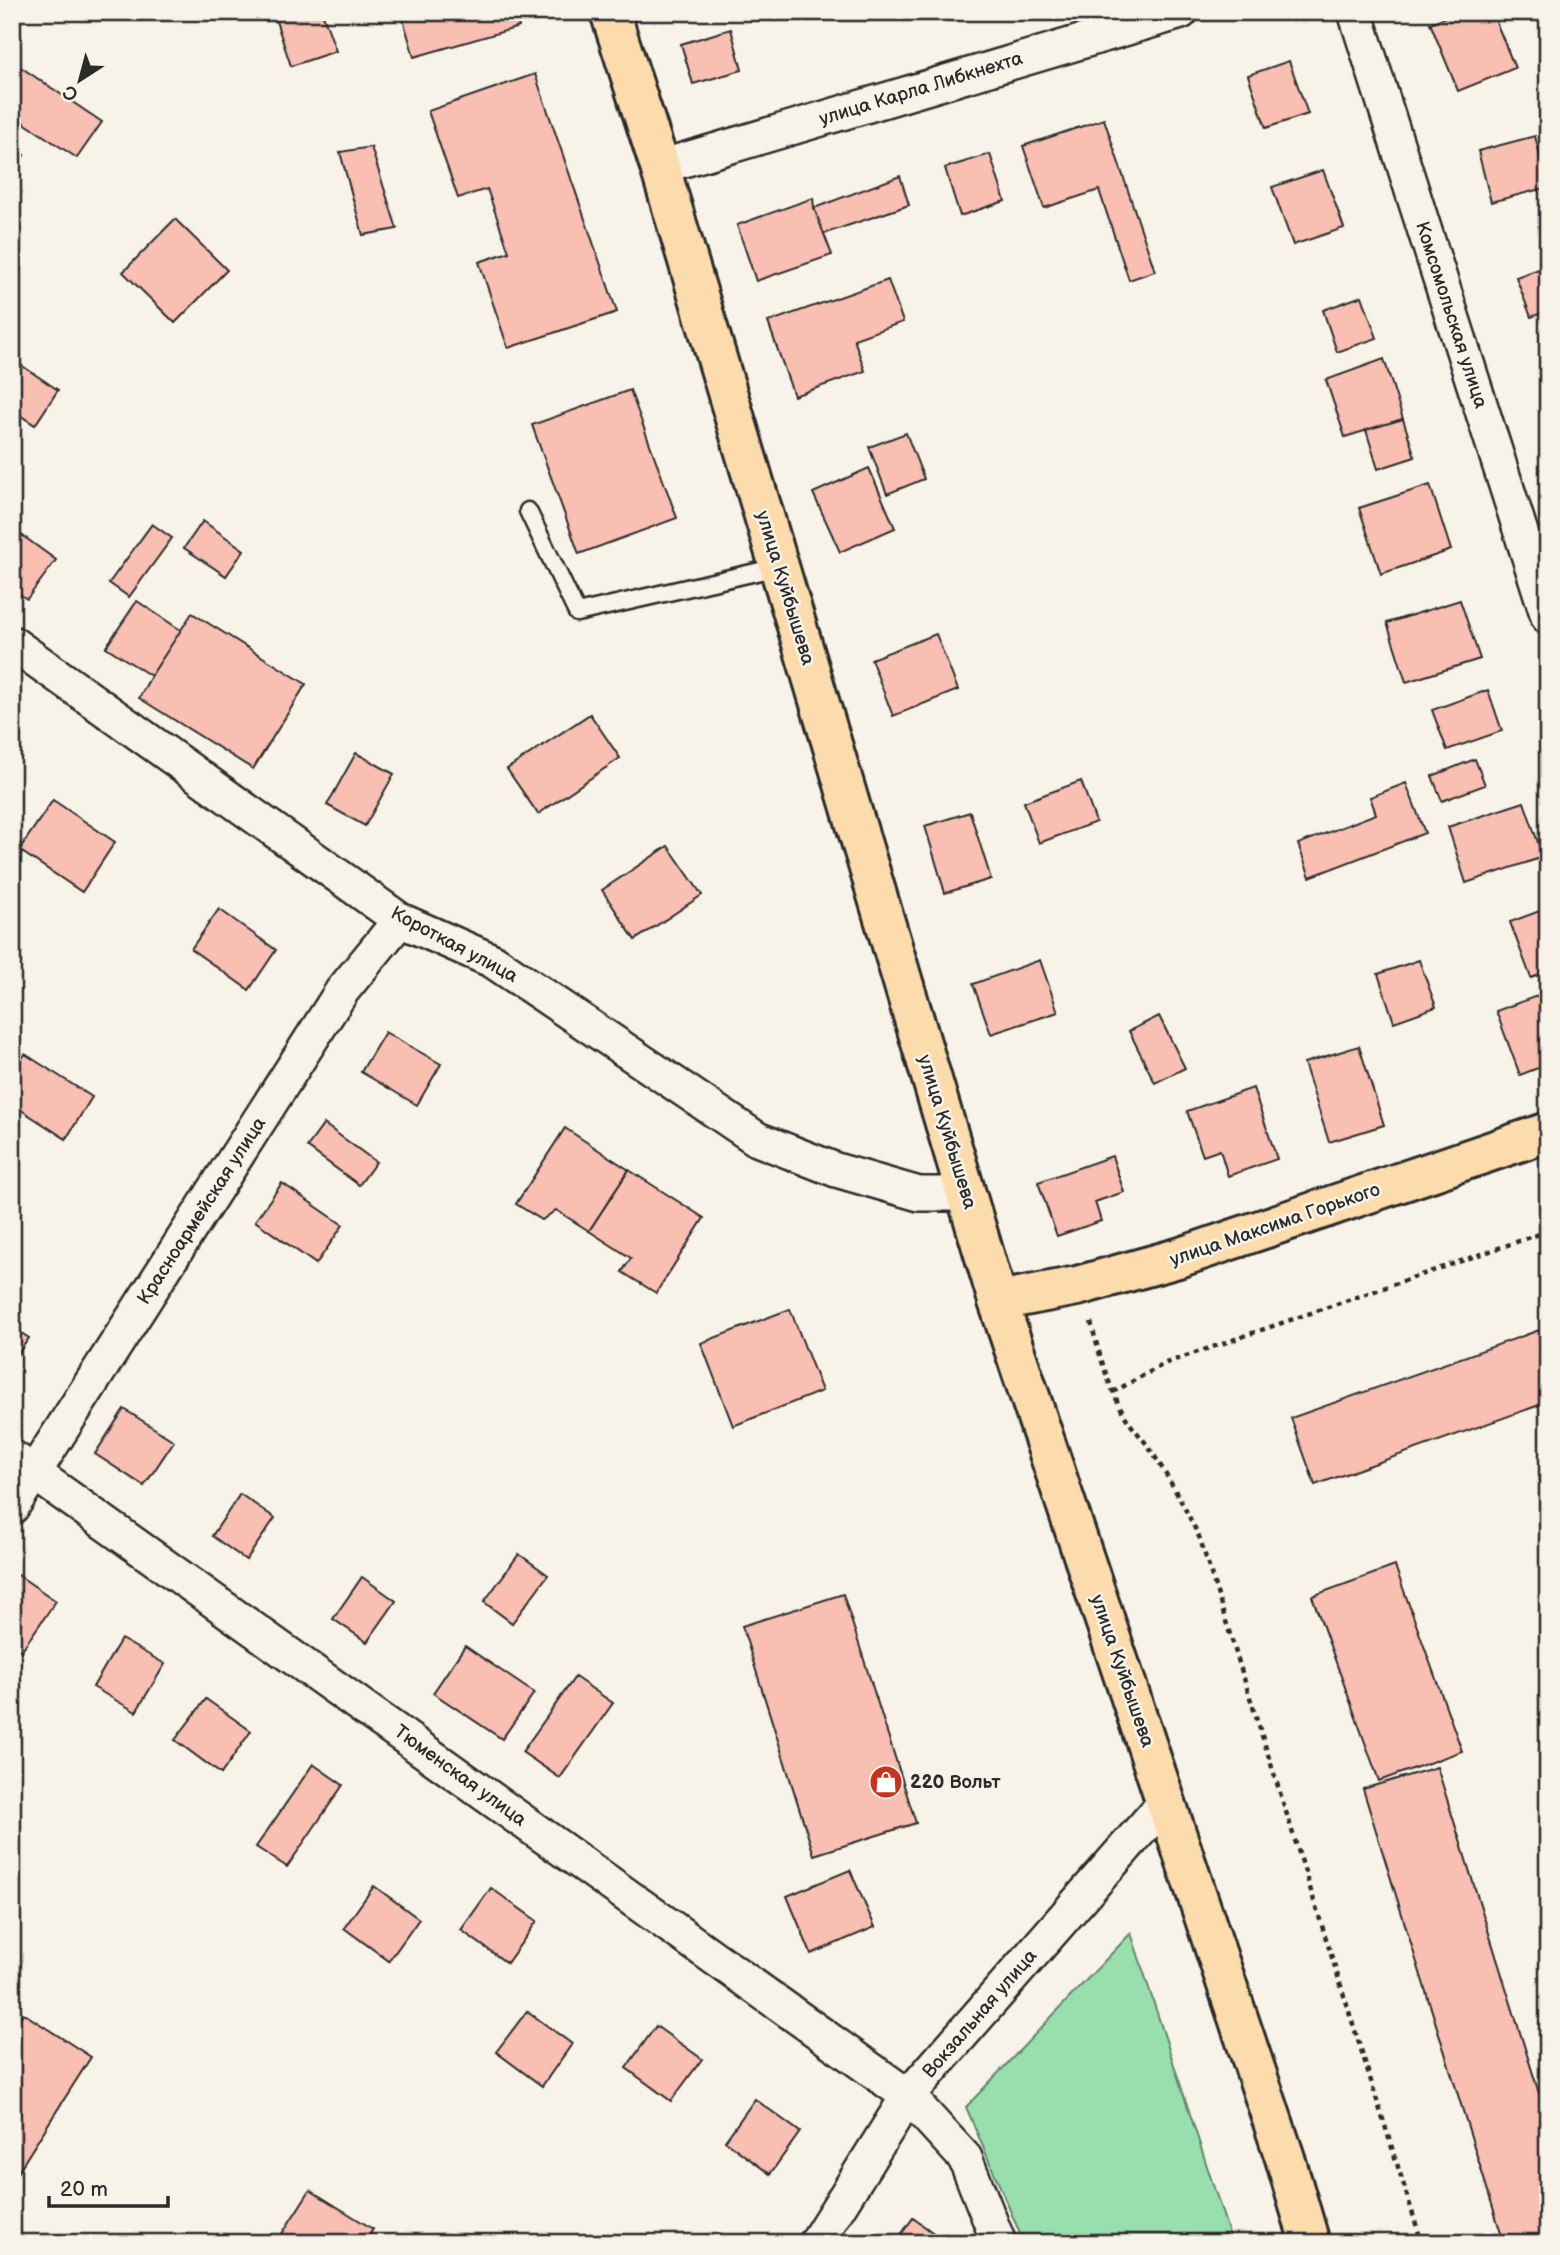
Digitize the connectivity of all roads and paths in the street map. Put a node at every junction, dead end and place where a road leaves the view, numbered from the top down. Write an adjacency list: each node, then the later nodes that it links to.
1 (610, 12): 4 (main road, улица Куйбышева)
2 (1181, 12): 4 (street, улица Карла Либкнехта)
3 (1355, 12): 7 (street, Комсомольская улица)
4 (660, 167): 6 (main road, улица Куйбышева)
5 (528, 511): 6 (lane)
6 (778, 566): 11 (main road, улица Куйбышева)
7 (1548, 617)
8 (12, 643): 9 (street, Короткая улица)
9 (400, 920): 11 (street, Короткая улица); 16 (street, Красноармейская улица)
10 (1548, 1132): 13 (main road, улица Максима Горького)
11 (965, 1194): 13 (main road, улица Куйбышева)
12 (1548, 1231): 15 (path)
13 (998, 1301): 18 (main road, улица Куйбышева)
14 (1091, 1321): 15 (path)
15 (1112, 1392): 23 (path)
16 (24, 1465): 17 (street, Красноармейская улица); 19 (street, Тюменская улица)
17 (12, 1507)
18 (1166, 1801): 19 (street, Вокзальная улица); 22 (main road, улица Куйбышева)
19 (908, 2096): 20 (street, Вокзальная улица); 21 (street, Тюменская улица)
20 (816, 2243)
21 (999, 2243)
22 (1311, 2243)
23 (1422, 2243)

